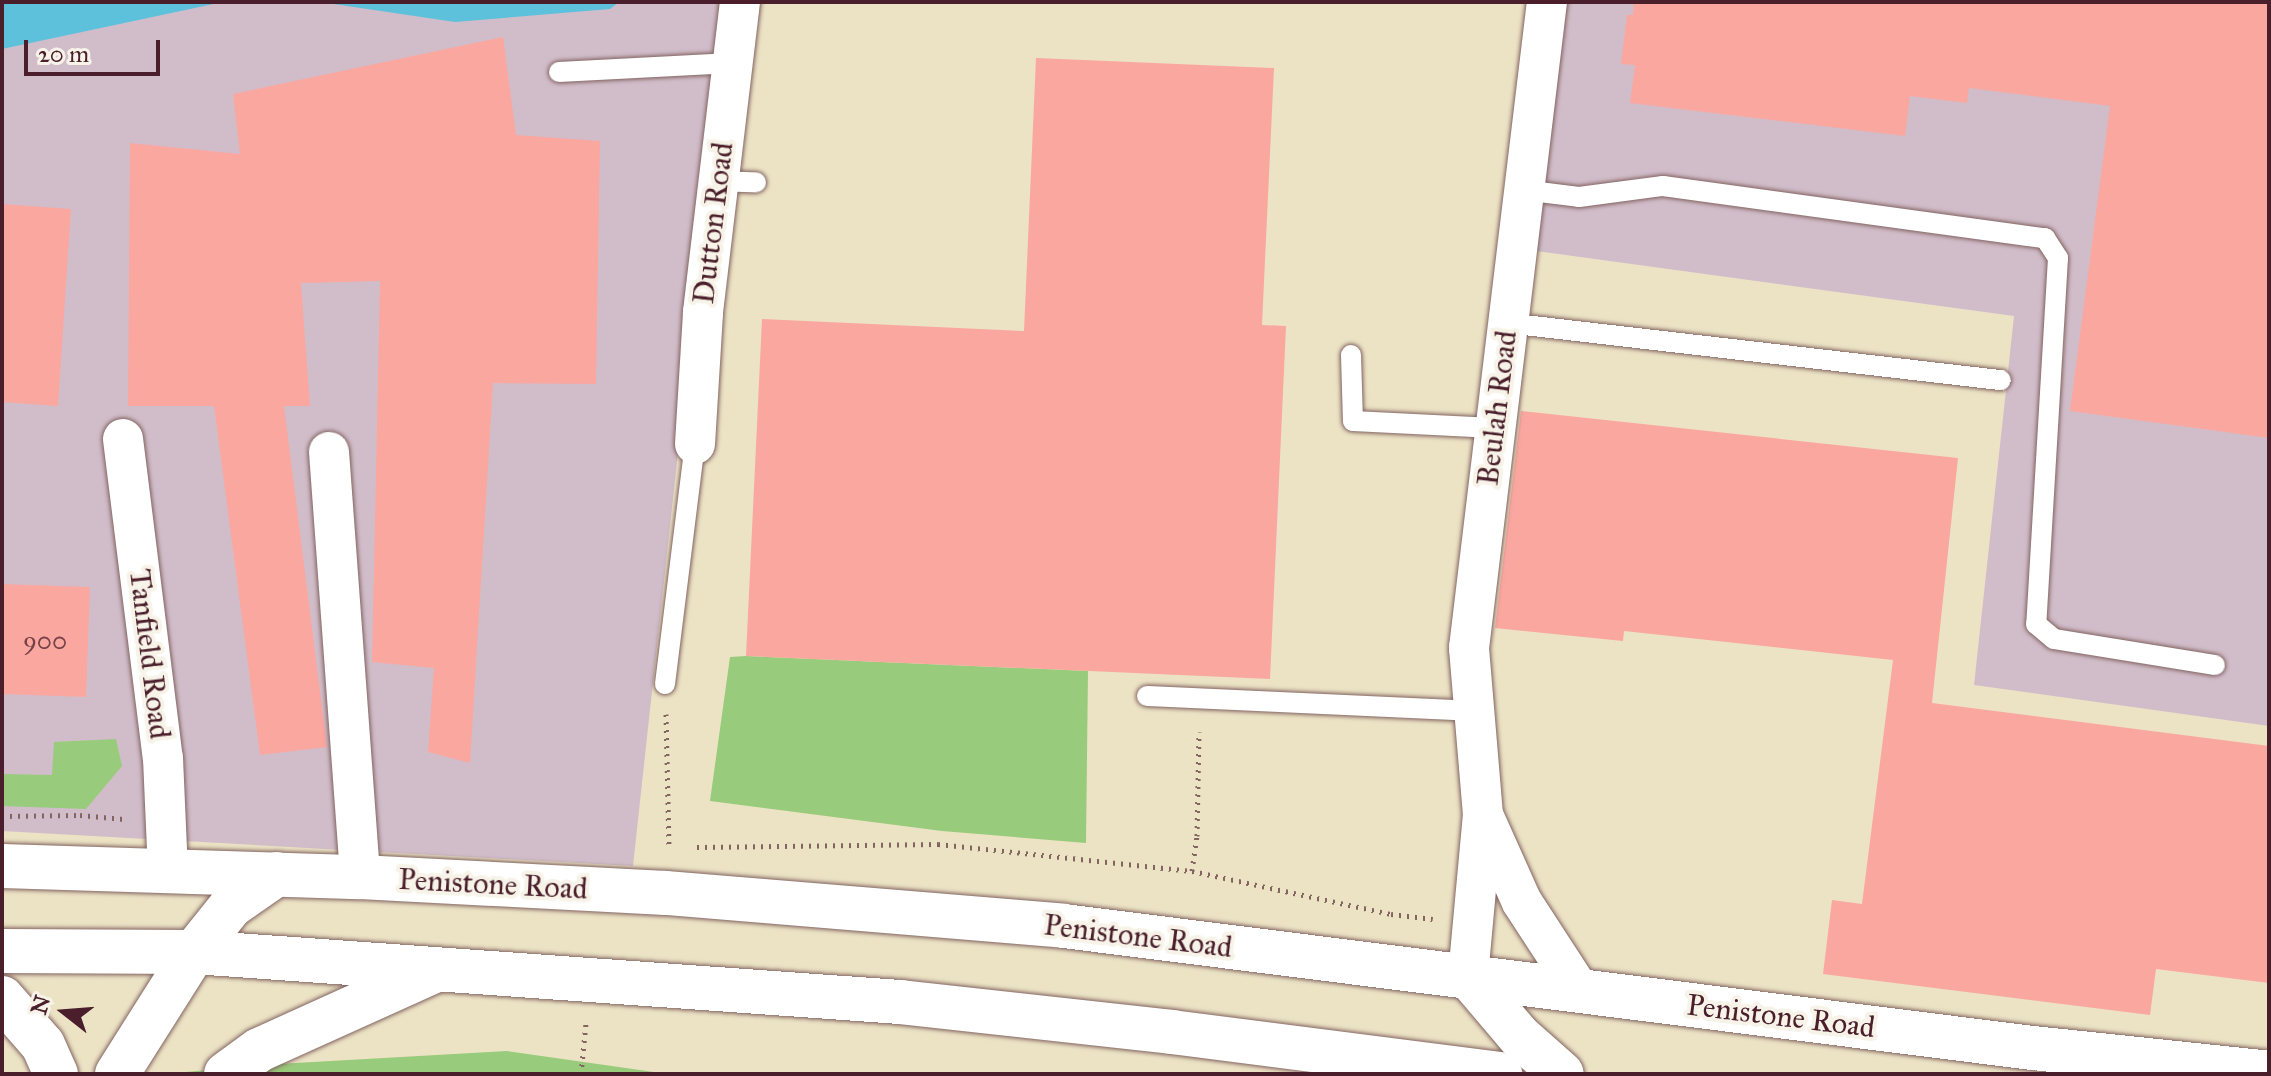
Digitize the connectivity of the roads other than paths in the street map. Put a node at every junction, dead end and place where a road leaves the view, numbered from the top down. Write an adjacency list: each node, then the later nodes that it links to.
1 (740, 2): 3 (street, Dutton Road)
2 (1547, 2): 5 (street, Beulah Road)
3 (732, 63): 4 (lane); 11 (street, Dutton Road)
4 (559, 72)
5 (1523, 190): 6 (street, Beulah Road); 13 (lane)
6 (1507, 323): 8 (lane); 9 (street, Beulah Road)
7 (1351, 355): 9 (lane)
8 (2001, 380)
9 (1494, 428): 16 (street, Beulah Road)
10 (123, 439): 19 (street, Tanfield Road)
11 (695, 444): 14 (lane)
12 (329, 452): 21 (street)
13 (2215, 665)
14 (665, 684)
15 (1147, 696): 16 (lane)
16 (1472, 711): 17 (street, Beulah Road)
17 (1483, 815): 25 (street, Beulah Road); 26 (street, Beulah Road)
18 (2, 866): 19 (main road, Penistone Road)
19 (168, 871): 20 (main road, Penistone Road)
20 (277, 874): 21 (main road, Penistone Road); 23 (main road)
21 (360, 877): 25 (main road, Penistone Road)
22 (2, 951): 23 (main road)
23 (194, 952): 24 (main road); 30 (main road)
24 (436, 970): 31 (main road); 32 (main road)
25 (1468, 976): 26 (main road, Penistone Road); 33 (main road)
26 (1580, 991): 28 (main road, Penistone Road)
27 (2, 998): 29 (main road)
28 (2269, 1073)
29 (56, 1074)
30 (117, 1074)
31 (226, 1074)
32 (1500, 1074)
33 (1562, 1074)

